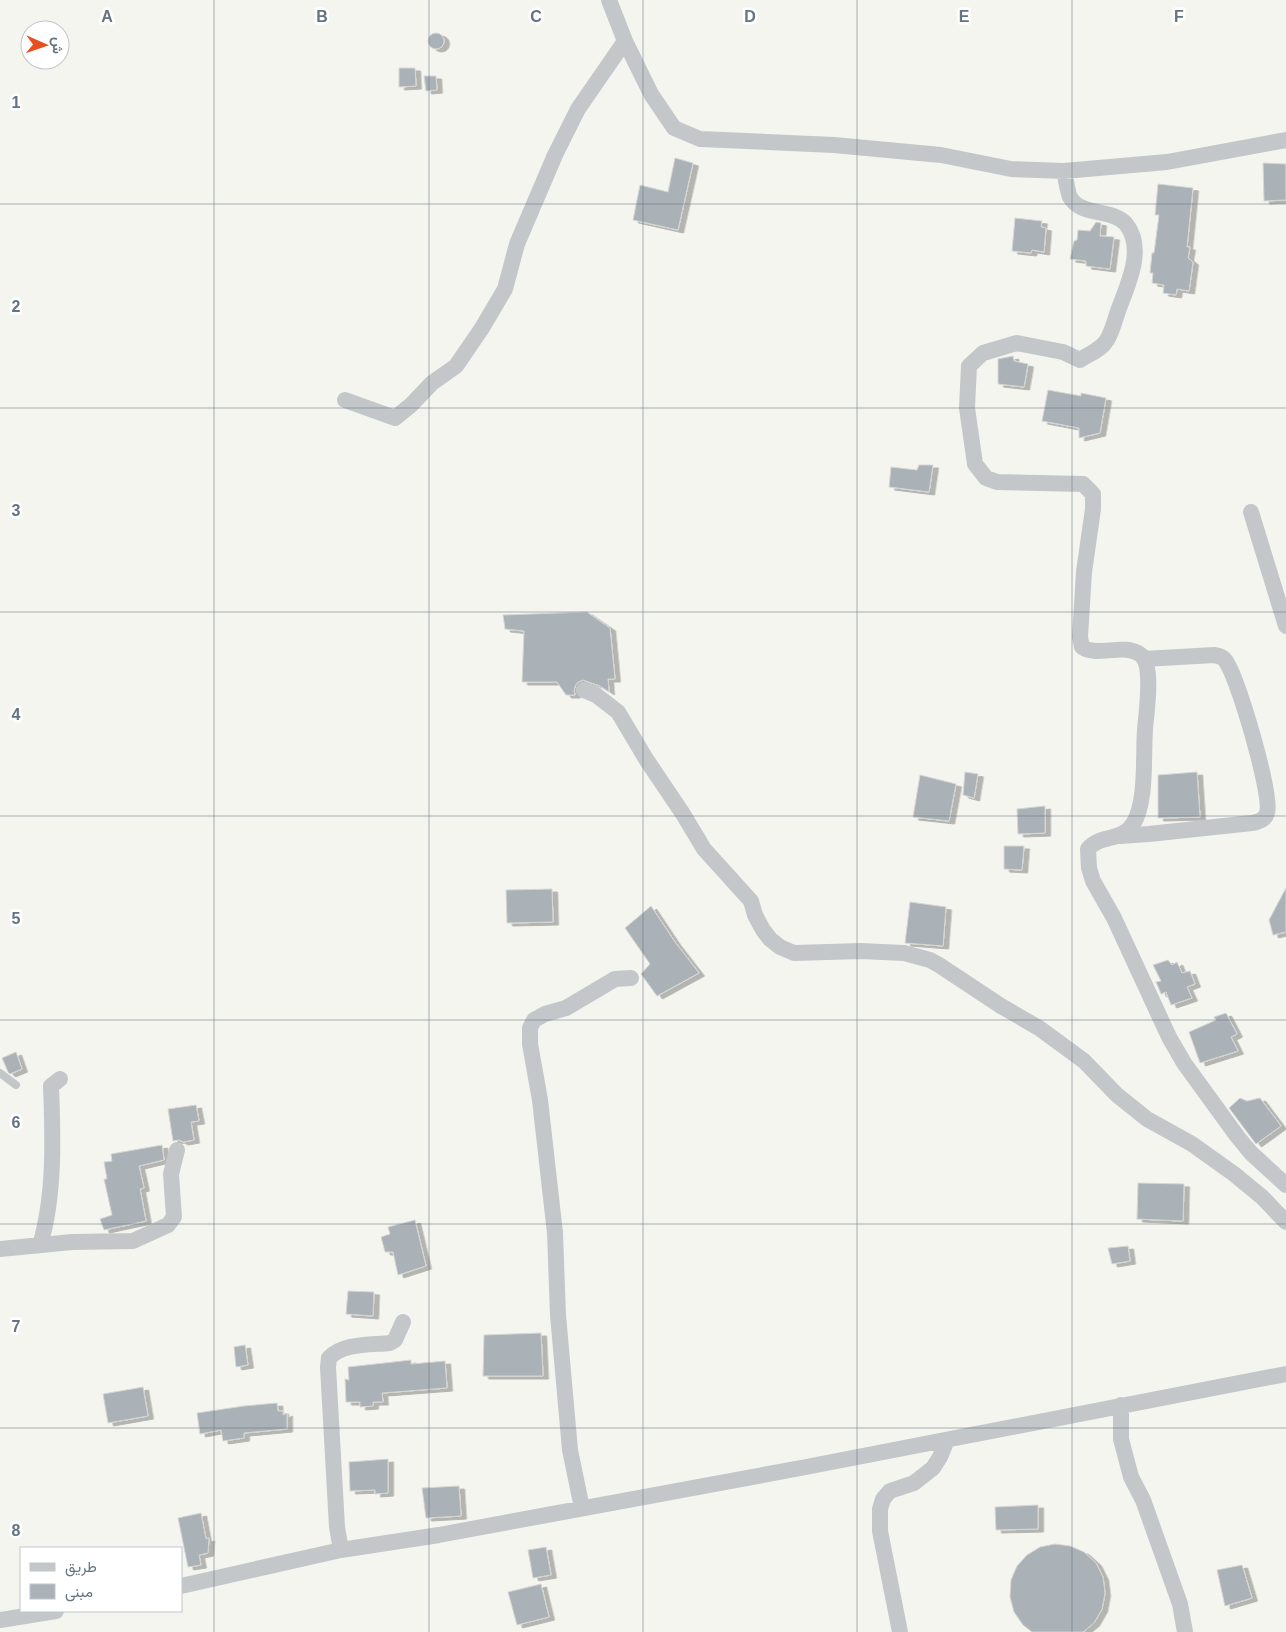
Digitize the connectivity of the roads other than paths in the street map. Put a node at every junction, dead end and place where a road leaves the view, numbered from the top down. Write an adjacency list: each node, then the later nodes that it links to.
1 (609, 0): 2 (street)
2 (624, 41): 4 (street); 5 (street)
3 (1286, 140): 4 (street)
4 (1064, 171): 8 (street)
5 (345, 400)
6 (1251, 512): 7 (street)
7 (1286, 626)
8 (1144, 659): 10 (street); 10 (street)
9 (584, 690): 17 (street)
10 (1120, 836): 16 (street)
11 (631, 978): 24 (street)
12 (0, 1073): 14 (lane)
13 (60, 1079): 18 (street)
14 (16, 1085)
15 (177, 1150): 18 (street)
16 (1286, 1185)
17 (1286, 1222)
18 (40, 1245): 19 (street)
19 (0, 1250)
20 (404, 1322): 25 (street)
21 (1286, 1374): 22 (street)
22 (1121, 1405): 23 (street); 30 (street)
23 (947, 1440): 24 (street); 29 (street)
24 (582, 1508): 25 (street)
25 (341, 1550): 26 (street)
26 (182, 1586)
27 (50, 1612): 28 (street)
28 (0, 1620)
29 (900, 1632)
30 (1185, 1632)

